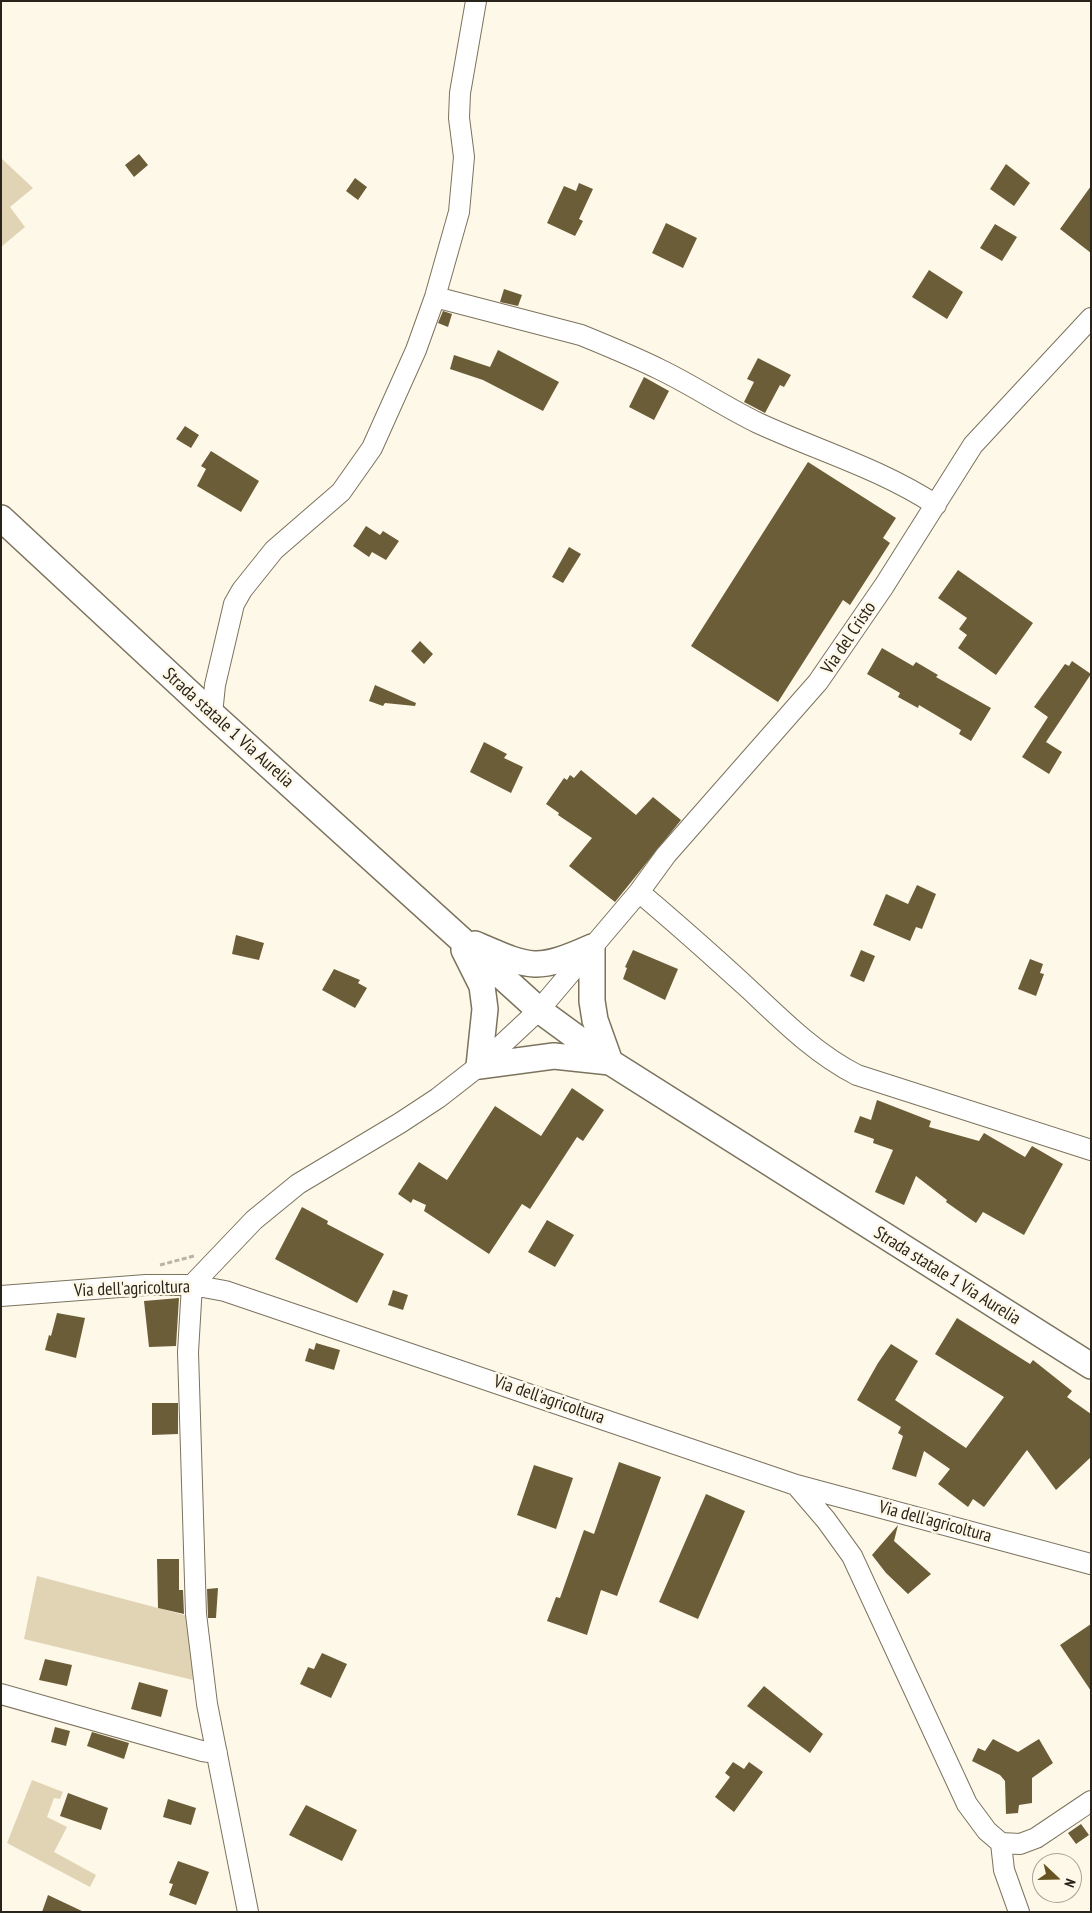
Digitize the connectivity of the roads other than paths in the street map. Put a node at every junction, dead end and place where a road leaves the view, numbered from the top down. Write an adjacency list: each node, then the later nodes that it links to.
1 (476, 1): 2 (street)
2 (435, 297): 4 (street); 6 (street)
3 (1091, 318): 4 (street, Via del Cristo)
4 (936, 506): 7 (street, Via del Cristo)
5 (1, 518): 6 (main road, Strada statale 1 Via Aurelia)
6 (212, 714): 8 (main road, Strada statale 1 Via Aurelia)
7 (639, 892): 9 (street, Via del Cristo); 13 (street)
8 (457, 936): 9 (main road); 10 (main road, Strada statale 1 Via Aurelia); 12 (main road)
9 (592, 947): 10 (street, Via del Cristo); 11 (main road)
10 (539, 1010): 11 (main road, Strada statale 1 Via Aurelia); 12 (street, Via del Cristo)
11 (610, 1062): 12 (main road); 16 (main road, Strada statale 1 Via Aurelia)
12 (480, 1066): 14 (street, Via del Cristo)
13 (1091, 1150)
14 (192, 1284): 15 (street, Via dell'agricoltura); 17 (street, Via dell'agricoltura); 20 (street)
15 (1, 1296)
16 (1091, 1366)
17 (796, 1485): 18 (street, Via dell'agricoltura); 22 (street)
18 (1091, 1564)
19 (1, 1694): 20 (street)
20 (217, 1753): 23 (street)
21 (1091, 1801): 22 (street)
22 (1001, 1843): 24 (street)
23 (248, 1912)
24 (1019, 1912)

